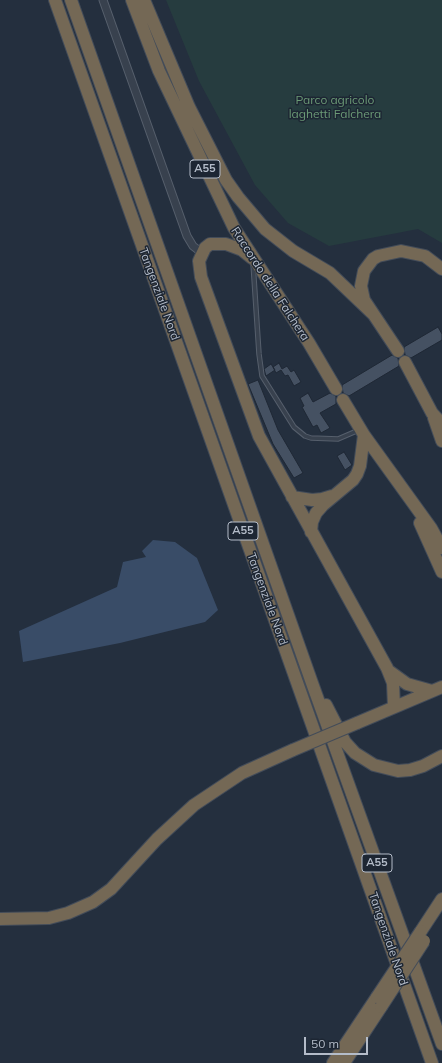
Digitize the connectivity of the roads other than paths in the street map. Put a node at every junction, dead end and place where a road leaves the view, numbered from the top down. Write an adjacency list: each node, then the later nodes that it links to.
1 (55, 0): 38 (highway, Tangenziale Nord / A55)
2 (71, 0): 25 (highway, Tangenziale Nord / A55)
3 (103, 0): 6 (street)
4 (132, 0): 7 (highway, Raccordo della Falchera / A55)
5 (144, 0): 9 (highway, Raccordo della Falchera / A55)
6 (202, 253): 7 (highway); 19 (highway)
7 (252, 258): 12 (highway, Raccordo della Falchera / A55); 16 (lane)
8 (442, 269): 9 (highway)
9 (373, 314): 10 (highway)
10 (398, 351)
11 (405, 362): 14 (highway)
12 (336, 389)
13 (343, 400): 16 (highway)
14 (432, 413): 15 (highway); 17 (highway)
15 (442, 424)
16 (362, 432): 18 (highway); 20 (highway)
17 (442, 441)
18 (337, 494): 19 (highway); 21 (highway)
19 (292, 497): 21 (highway)
20 (413, 505): 22 (highway); 23 (highway)
21 (311, 532): 24 (highway)
22 (442, 548)
23 (442, 572)
24 (387, 668): 26 (highway); 27 (highway); 28 (highway)
25 (312, 683): 29 (highway); 35 (highway, Tangenziale Nord / A55)
26 (437, 689): 27 (highway)
27 (394, 707): 28 (highway)
28 (380, 714): 32 (highway, bridge)
29 (442, 756)
30 (442, 898): 33 (highway)
31 (442, 914): 33 (highway)
32 (0, 919)
33 (422, 935): 34 (highway, bridge)
34 (379, 1002): 36 (highway); 37 (highway)
35 (442, 1044)
36 (333, 1063)
37 (344, 1063)
38 (430, 1063)

